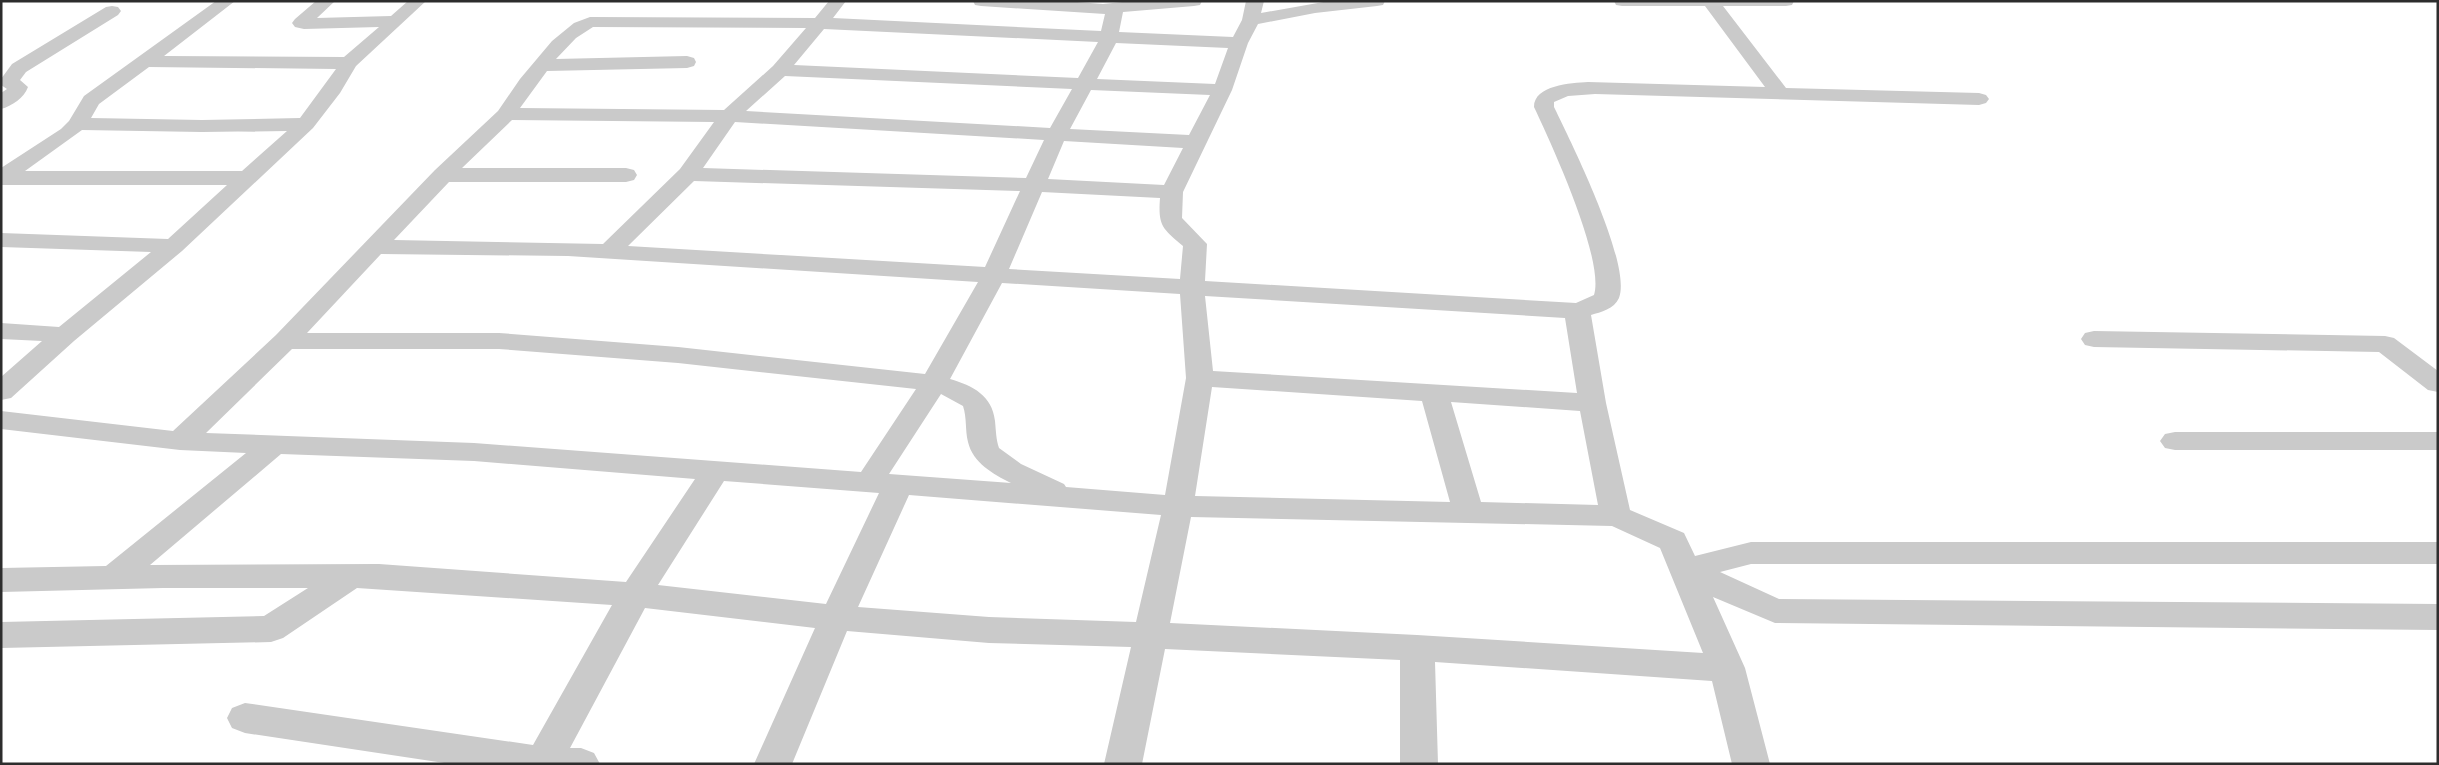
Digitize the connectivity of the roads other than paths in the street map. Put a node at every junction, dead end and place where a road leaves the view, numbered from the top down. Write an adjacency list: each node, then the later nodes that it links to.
1 (228, 1): 19 (street)
2 (327, 1): 3 (street); 15 (street)
3 (332, 1)
4 (418, 1): 15 (street)
5 (838, 1): 16 (street)
6 (981, 1): 12 (street)
7 (1194, 1): 12 (street)
8 (1377, 1): 14 (street)
9 (1622, 1): 11 (street)
10 (1786, 1): 11 (street)
11 (1710, 2): 27 (street)
12 (1115, 8): 17 (street)
13 (112, 11): 24 (street)
14 (1253, 11): 18 (street)
15 (395, 21): 21 (street)
16 (818, 23): 17 (street); 22 (street); 23 (street)
17 (1109, 38): 18 (street); 25 (street)
18 (1239, 43): 26 (street)
19 (143, 61): 21 (street); 32 (street)
20 (687, 62): 22 (street)
21 (349, 63): 33 (street)
22 (542, 65): 30 (street)
23 (780, 70): 25 (street); 31 (street)
24 (5, 82): 29 (street)
25 (1084, 83): 26 (street); 34 (street)
26 (1222, 90): 35 (street)
27 (1779, 92): 28 (street); 49 (street)
28 (1979, 99)
29 (1, 103)
30 (507, 114): 31 (street); 37 (street)
31 (729, 116): 34 (street); 36 (street)
32 (77, 124): 33 (street); 39 (street)
33 (306, 124): 40 (street)
34 (1056, 136): 35 (street); 41 (street)
35 (1196, 142): 42 (street)
36 (688, 174): 41 (street); 46 (street)
37 (443, 175): 38 (street); 45 (street)
38 (626, 175)
39 (1, 178): 40 (street)
40 (245, 178): 44 (street)
41 (1034, 185): 42 (street); 47 (street)
42 (1172, 192): 48 (street)
43 (1, 240): 44 (street)
44 (174, 246): 51 (street)
45 (374, 248): 46 (street); 53 (street)
46 (608, 252): 47 (street)
47 (993, 277): 48 (street); 55 (street)
48 (1192, 286): 49 (street); 54 (street)
49 (1577, 311): 59 (street)
50 (1, 331): 51 (street)
51 (65, 335): 57 (street)
52 (2094, 339): 56 (street)
53 (285, 340): 55 (street); 61 (street)
54 (1200, 378): 58 (street); 68 (street)
55 (934, 383): 66 (street); 67 (street)
56 (2438, 384)
57 (1, 392)
58 (1434, 393): 59 (street); 69 (street)
59 (1592, 403): 70 (street)
60 (1, 420): 61 (street)
61 (180, 440): 64 (street)
62 (2175, 441): 63 (street)
63 (2438, 441)
64 (275, 444): 65 (street); 74 (street)
65 (715, 471): 66 (street); 76 (street)
66 (884, 483): 67 (street); 78 (street)
67 (1064, 497): 68 (street)
68 (1178, 506): 69 (street); 80 (street)
69 (1468, 512): 70 (street)
70 (1616, 516): 72 (street)
71 (2438, 553): 72 (street)
72 (1685, 570): 77 (street); 82 (street)
73 (350, 576): 74 (street); 76 (street); 79 (street)
74 (114, 577): 75 (street)
75 (1, 580)
76 (635, 596): 78 (street); 84 (street)
77 (2438, 617)
78 (836, 618): 80 (street); 86 (street)
79 (1, 635)
80 (1152, 635): 81 (street); 87 (street)
81 (1417, 648): 82 (street); 88 (street)
82 (1727, 668): 89 (street)
83 (245, 718): 84 (street)
84 (543, 762): 85 (street)
85 (581, 764)
86 (773, 764)
87 (1123, 764)
88 (1419, 764)
89 (1751, 764)

